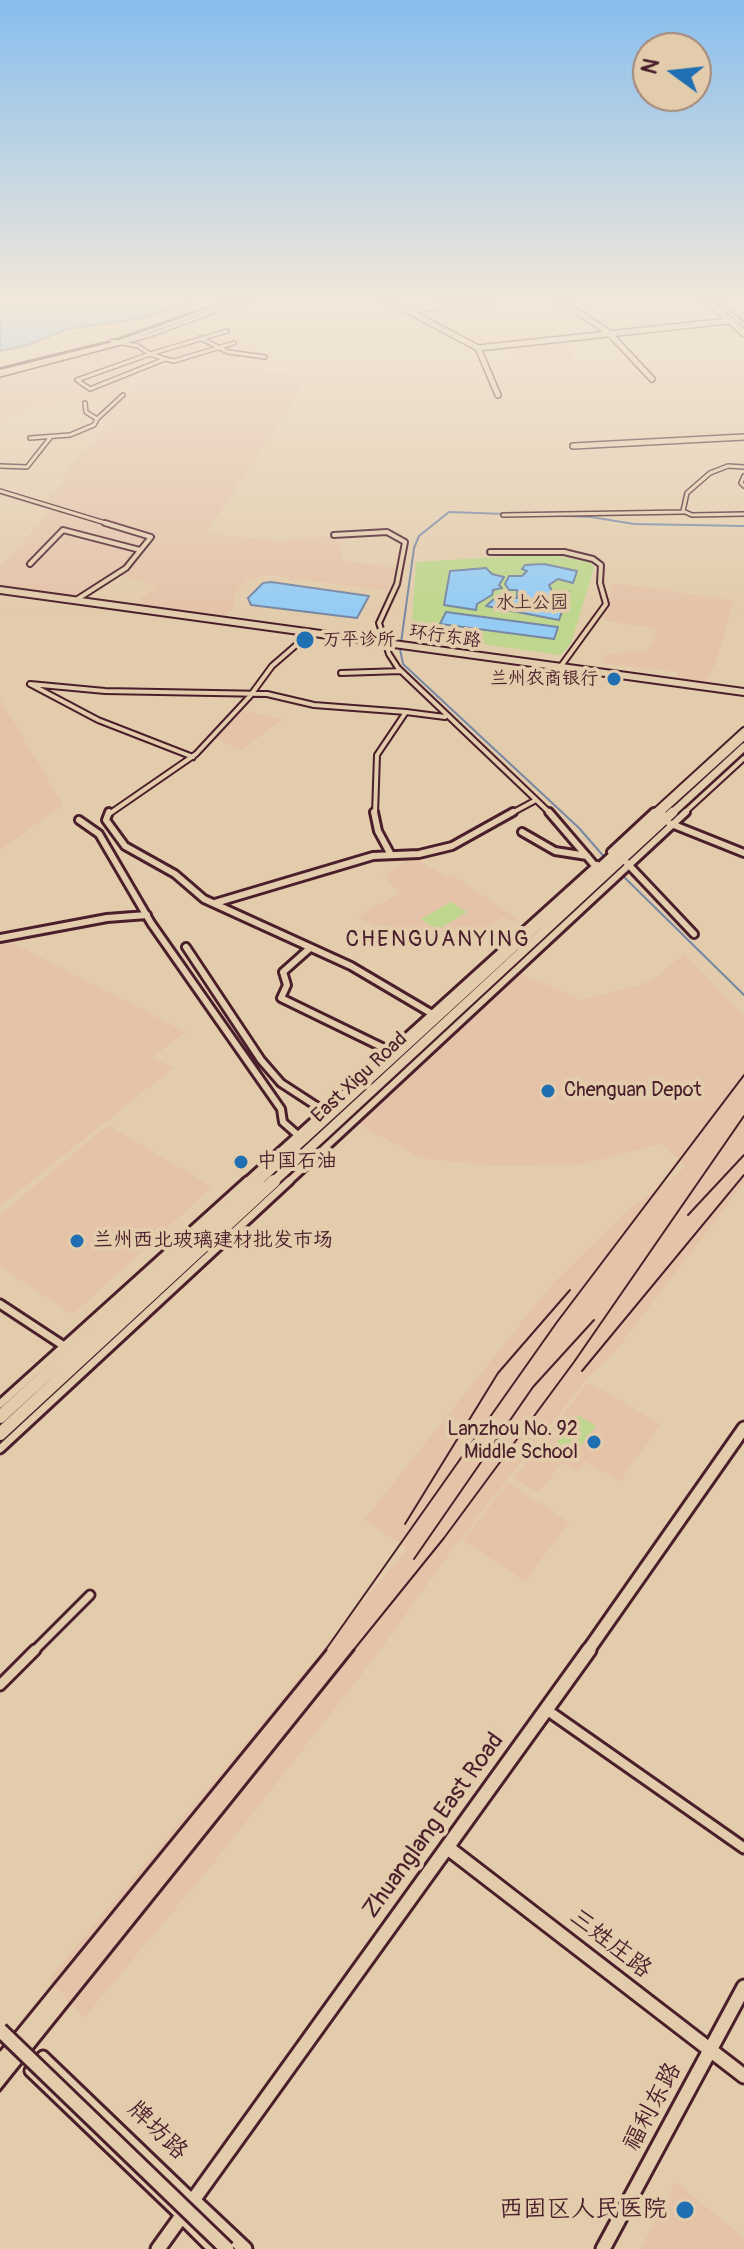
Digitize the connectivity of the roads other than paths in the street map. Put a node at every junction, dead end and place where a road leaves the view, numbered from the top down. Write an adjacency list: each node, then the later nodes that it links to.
1 (115, 402): 3 (street)
2 (85, 403): 3 (street)
3 (97, 419): 6 (street)
4 (744, 437): 7 (street)
5 (30, 438): 6 (street)
6 (51, 438): 8 (street)
7 (573, 446)
8 (0, 466)
9 (744, 467): 13 (street)
10 (744, 476): 11 (street)
11 (744, 486)
12 (0, 491): 17 (street)
13 (684, 512): 14 (street); 15 (street)
14 (744, 514)
15 (503, 515)
16 (334, 535): 23 (street)
17 (140, 550): 19 (street); 21 (street)
18 (490, 552): 24 (street)
19 (30, 564)
20 (0, 590): 21 (street, 环行东路)
21 (76, 600): 22 (street, 环行东路)
22 (310, 633): 23 (street, 环行东路); 28 (street)
23 (390, 643): 24 (street, 环行东路); 25 (street)
24 (561, 666): 27 (street, 环行东路)
25 (401, 671): 26 (street); 37 (street)
26 (341, 673)
27 (744, 692)
28 (250, 696): 29 (street); 34 (street); 34 (street)
29 (406, 712): 30 (street); 42 (street)
30 (445, 717)
31 (744, 730): 44 (street)
32 (744, 736): 36 (main road, East Xigu Road)
33 (744, 747): 36 (main road, East Xigu Road)
34 (193, 757): 46 (street)
35 (744, 758): 39 (street)
36 (703, 779): 39 (main road, East Xigu Road)
37 (536, 800): 42 (street); 43 (street)
38 (79, 820): 47 (street)
39 (664, 821): 41 (street); 44 (main road, East Xigu Road)
40 (522, 832): 43 (street)
41 (744, 853)
42 (391, 855): 46 (street)
43 (587, 856): 45 (street)
44 (620, 858): 45 (main road, East Xigu Road); 48 (street)
45 (603, 870): 52 (main road, East Xigu Road); 61 (main road, East Xigu Road); 62 (street)
46 (215, 903): 51 (street)
47 (147, 915): 49 (street); 55 (street)
48 (694, 934)
49 (0, 938)
50 (186, 947): 54 (street)
51 (310, 948): 52 (street); 53 (street)
52 (435, 1015): 53 (street); 54 (main road, East Xigu Road)
53 (390, 1051): 54 (street)
54 (327, 1112): 55 (main road, East Xigu Road)
55 (300, 1137): 57 (main road, East Xigu Road)
56 (0, 1304): 57 (street)
57 (68, 1349): 58 (street); 59 (main road, East Xigu Road)
58 (0, 1404)
59 (0, 1417)
60 (744, 1428): 65 (street, Zhuanglang East Road)
61 (0, 1434)
62 (0, 1449)
63 (90, 1595): 64 (street)
64 (0, 1685)
65 (547, 1710): 66 (street, Zhuanglang East Road); 67 (street)
66 (448, 1848): 70 (street, 三姓庄路); 73 (street, Zhuanglang East Road)
67 (744, 1848)
68 (744, 1987): 70 (street, 福利东路)
69 (0, 2030): 71 (street, 牌坊路, bridge)
70 (710, 2049): 72 (street, 三姓庄路); 78 (street, 福利东路)
71 (34, 2062): 73 (street); 76 (street, 牌坊路, bridge)
72 (744, 2076)
73 (187, 2208): 74 (street, Zhuanglang East Road); 75 (street); 77 (street)
74 (158, 2249)
75 (215, 2249)
76 (227, 2249)
77 (245, 2249)
78 (603, 2249)

